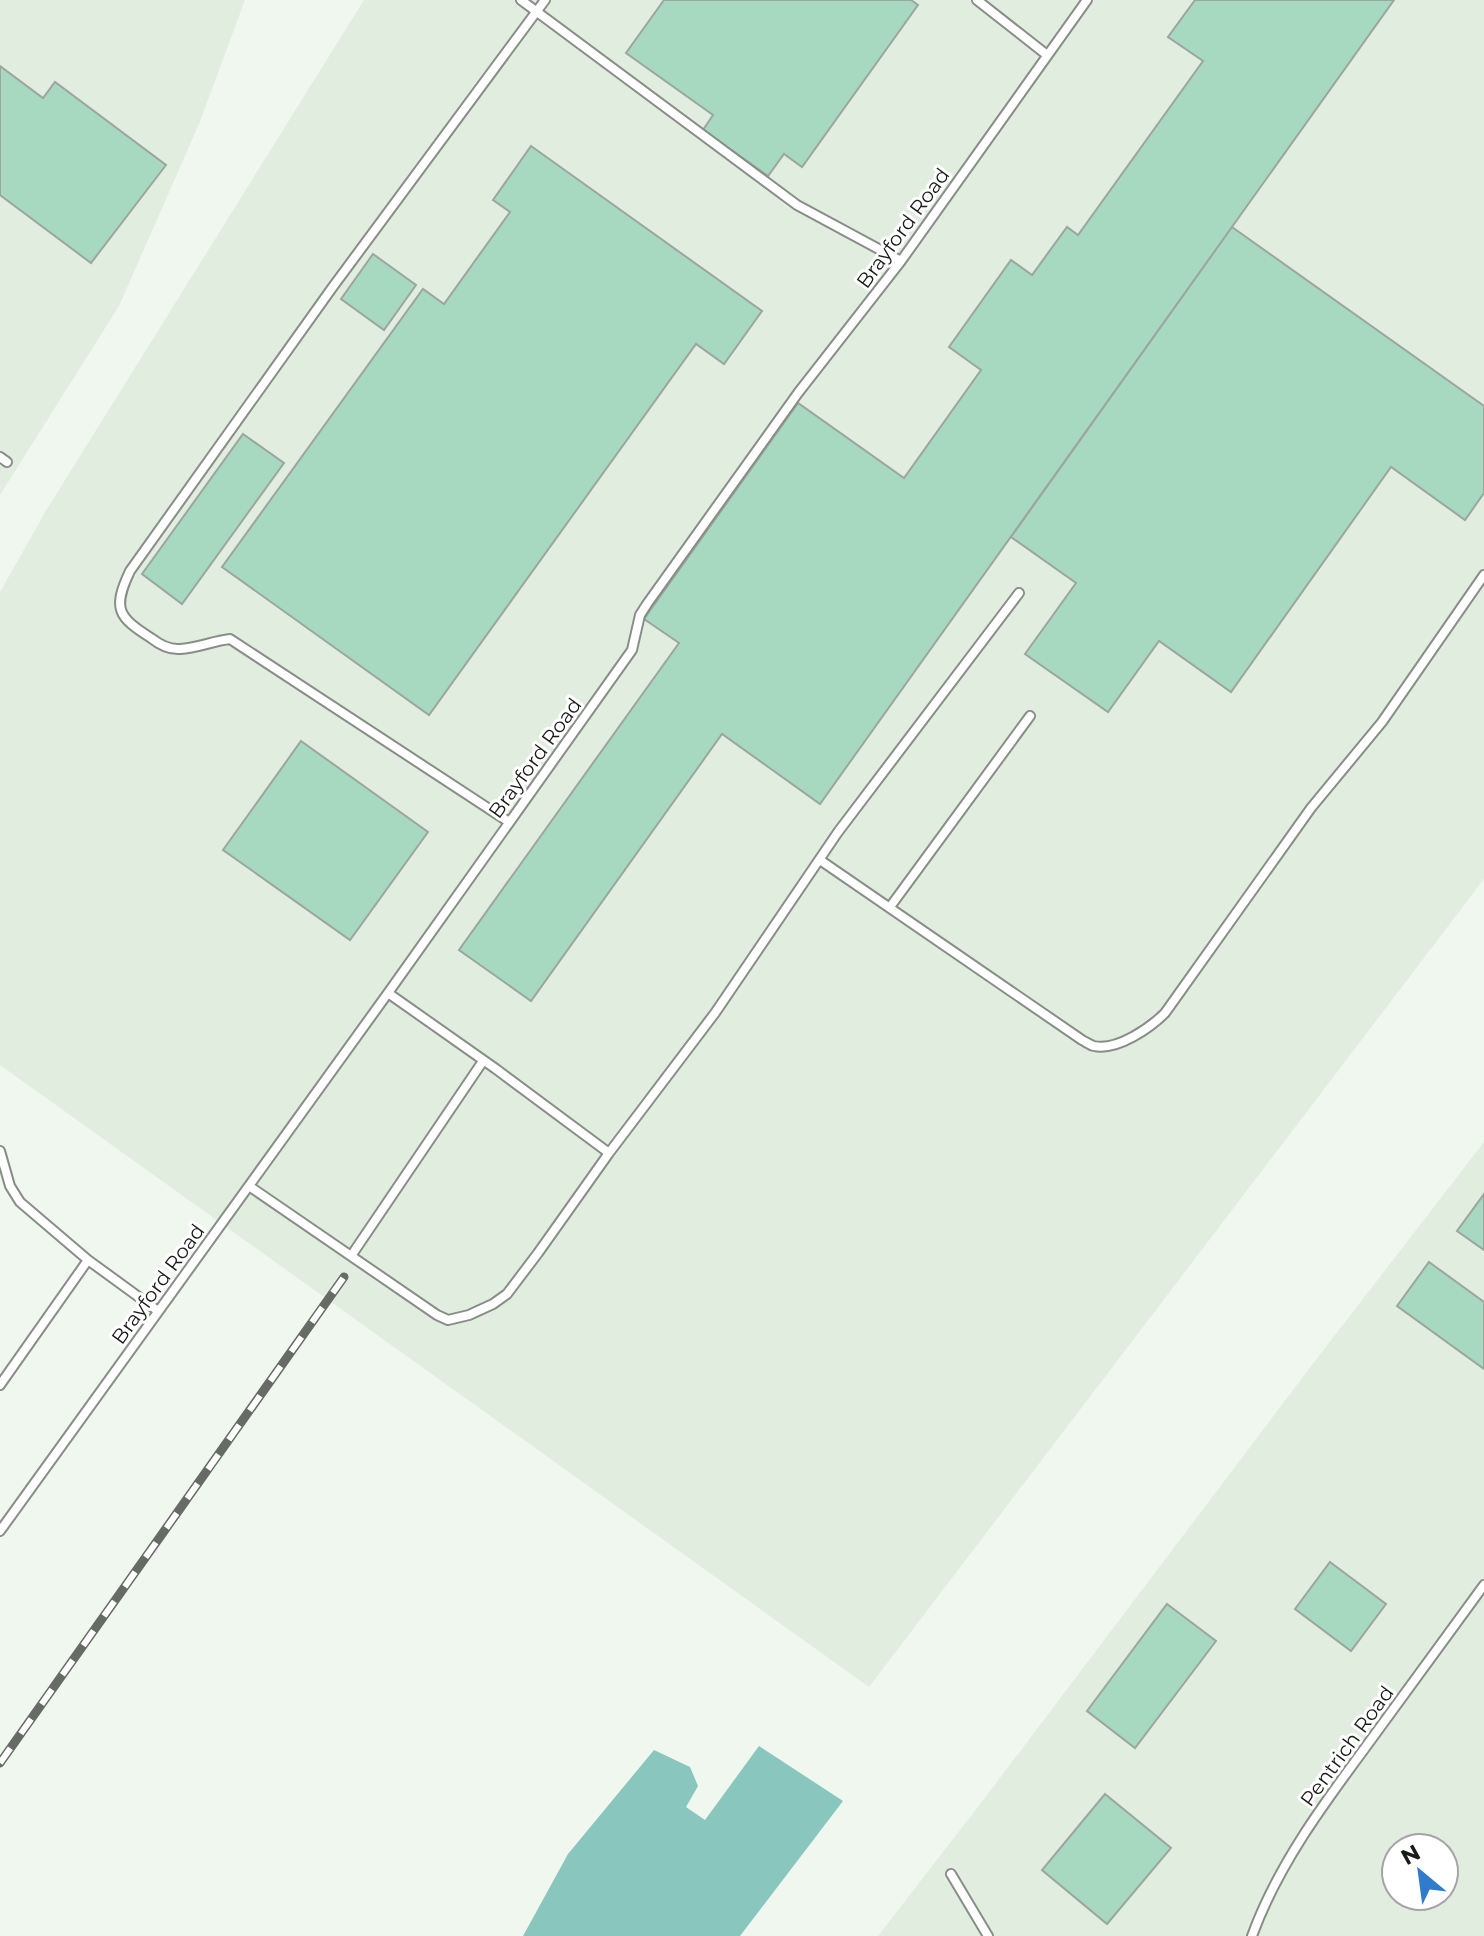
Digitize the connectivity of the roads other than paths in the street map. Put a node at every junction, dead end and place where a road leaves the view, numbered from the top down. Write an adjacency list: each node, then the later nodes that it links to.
1 (521, 0): 5 (lane)
2 (545, 0): 5 (lane)
3 (977, 0): 6 (lane)
4 (1087, 0): 6 (lane, Brayford Road)
5 (537, 12): 7 (lane); 11 (lane)
6 (1047, 55): 7 (lane, Brayford Road)
7 (901, 261): 11 (lane, Brayford Road)
8 (1484, 575): 13 (lane)
9 (1019, 593): 12 (lane)
10 (1030, 716): 13 (lane)
11 (509, 822): 14 (lane, Brayford Road)
12 (820, 860): 13 (lane); 17 (lane)
13 (890, 907)
14 (388, 993): 15 (lane); 18 (lane, Brayford Road)
15 (483, 1061): 17 (lane); 19 (lane)
16 (0, 1151): 20 (lane)
17 (609, 1153): 19 (lane)
18 (249, 1186): 19 (lane); 21 (lane, Brayford Road)
19 (351, 1256)
20 (88, 1260): 21 (lane); 22 (lane)
21 (158, 1311): 23 (lane, Brayford Road)
22 (0, 1385)
23 (0, 1531)
24 (1484, 1585): 27 (lane, Pentrich Road)
25 (951, 1874): 26 (lane)
26 (988, 1936)
27 (1252, 1936)

